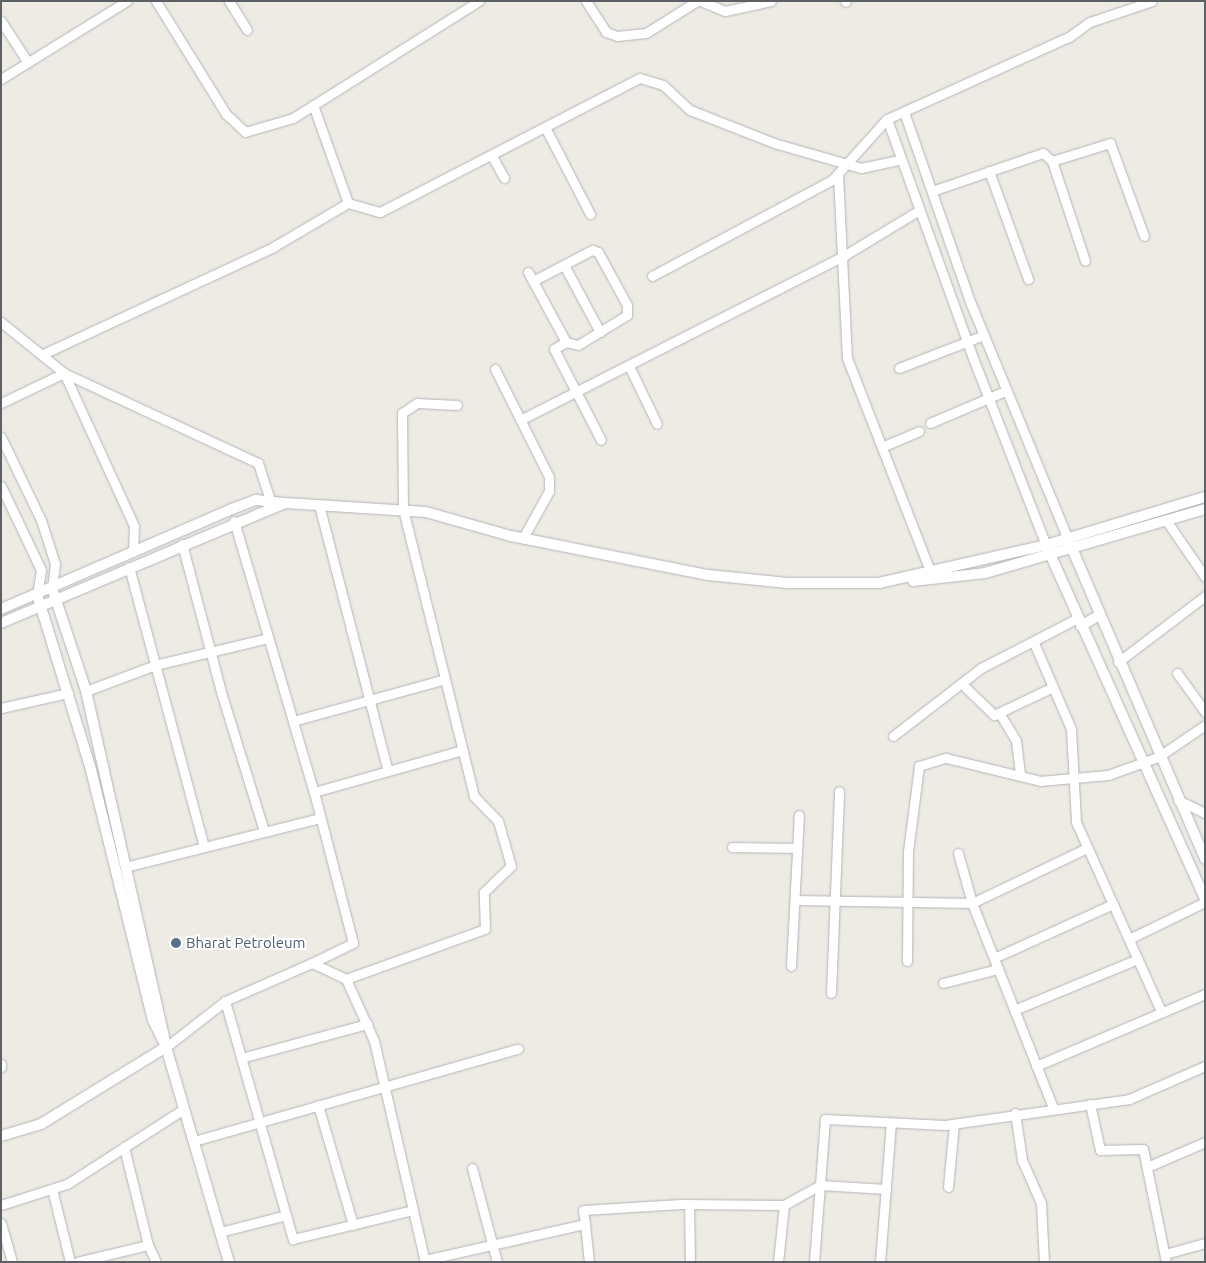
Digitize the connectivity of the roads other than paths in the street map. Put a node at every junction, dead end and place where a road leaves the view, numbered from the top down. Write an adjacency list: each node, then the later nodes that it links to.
1 (127, 1): 12 (street)
2 (156, 1): 14 (street)
3 (229, 1): 11 (street)
4 (479, 1): 14 (street)
5 (586, 1): 6 (street)
6 (697, 1)
7 (701, 1): 8 (street)
8 (771, 1)
9 (1152, 1): 15 (street)
10 (1, 21): 12 (street)
11 (247, 30)
12 (27, 61): 13 (street)
13 (1, 79)
14 (313, 105): 26 (street)
15 (904, 112): 16 (street); 25 (street)
16 (887, 119): 19 (street); 21 (street)
17 (546, 129): 18 (street); 21 (street); 28 (street)
18 (492, 156): 24 (street); 26 (street)
19 (900, 160): 21 (street); 27 (street)
20 (1052, 161): 22 (street); 29 (street); 31 (street)
21 (849, 164): 23 (street)
22 (989, 171): 25 (street); 35 (street)
23 (838, 175): 30 (street); 34 (street)
24 (504, 178)
25 (932, 191): 39 (street)
26 (348, 203): 42 (street)
27 (918, 211): 30 (street); 40 (street)
28 (590, 214)
29 (1144, 236)
30 (845, 254): 43 (street); 58 (street)
31 (1085, 261)
32 (564, 265): 36 (street); 38 (street); 38 (street)
33 (528, 272): 36 (street)
34 (652, 276)
35 (1028, 279)
36 (533, 282): 41 (street)
37 (1, 322): 42 (street)
38 (600, 332): 41 (street)
39 (984, 335): 40 (street); 47 (street)
40 (967, 341): 44 (street); 49 (street)
41 (566, 342): 48 (street)
42 (43, 354): 46 (street)
43 (629, 366): 48 (street); 54 (street)
44 (899, 368)
45 (495, 369): 52 (street)
46 (64, 373): 50 (street); 61 (street); 72 (street)
47 (1005, 391): 49 (street); 68 (street)
48 (577, 392): 52 (street); 57 (street)
49 (989, 398): 53 (street); 70 (street)
50 (1, 402)
51 (457, 405): 64 (street)
52 (522, 419): 67 (street)
53 (930, 423)
54 (657, 424)
55 (919, 431): 58 (street)
56 (1, 437): 77 (street)
57 (601, 440)
58 (884, 446): 75 (street)
59 (1, 486): 78 (street)
60 (1205, 497): 68 (street)
61 (270, 504): 62 (street); 65 (street); 72 (street)
62 (319, 505): 64 (street); 97 (street)
63 (1205, 509): 66 (street)
64 (403, 510): 67 (street); 92 (street)
65 (234, 521): 69 (street); 86 (street)
66 (1168, 523): 71 (street); 76 (street)
67 (523, 538): 75 (street)
68 (1068, 538): 70 (street); 71 (street)
69 (182, 544): 74 (street); 88 (street)
70 (1046, 545): 73 (street); 75 (street)
71 (1073, 550): 73 (street); 83 (street)
72 (133, 552): 77 (street)
73 (1051, 556): 75 (street); 84 (street)
74 (129, 567): 80 (street); 90 (street)
75 (930, 576)
76 (1205, 578)
77 (52, 588): 78 (street); 80 (street)
78 (37, 594): 81 (street); 82 (street)
79 (1205, 596): 89 (street)
80 (54, 600): 81 (street); 95 (street)
81 (38, 607): 85 (street); 96 (street)
82 (1, 609)
83 (1099, 615): 84 (street); 89 (street)
84 (1080, 622): 87 (street); 106 (street)
85 (1, 623)
86 (268, 638): 88 (street); 101 (street)
87 (1034, 643): 93 (street); 94 (street)
88 (209, 650): 90 (street); 116 (street)
89 (1118, 662): 105 (street)
90 (155, 665): 95 (street); 117 (street)
91 (1177, 673): 99 (street)
92 (442, 680): 97 (street); 104 (street)
93 (962, 684): 100 (street); 103 (street)
94 (1053, 687): 100 (street); 109 (street)
95 (86, 692): 123 (street)
96 (68, 693): 98 (street); 124 (street)
97 (370, 700): 101 (street); 107 (street)
98 (1, 708)
99 (1205, 712)
100 (1000, 714): 108 (street)
101 (293, 721): 111 (street)
102 (1205, 725): 105 (street)
103 (893, 736)
104 (462, 750): 107 (street); 138 (street)
105 (1158, 757): 106 (street); 112 (street)
106 (1142, 765): 109 (street); 128 (street)
107 (388, 771): 111 (street)
108 (1020, 776): 109 (street); 127 (street)
109 (1074, 780): 120 (street)
110 (839, 791): 126 (street)
111 (314, 792): 115 (street)
112 (1177, 799): 113 (street); 122 (street)
113 (1205, 813)
114 (799, 815): 119 (street)
115 (320, 818): 116 (street); 135 (street)
116 (264, 831): 117 (street)
117 (204, 846): 123 (street)
118 (732, 847): 119 (street)
119 (797, 848): 125 (street)
120 (1087, 848): 129 (street); 130 (street)
121 (958, 853): 129 (street)
122 (1205, 859)
123 (128, 866): 124 (street); 146 (street)
124 (116, 869): 146 (street)
125 (795, 900): 126 (street); 136 (street)
126 (834, 900): 127 (street); 140 (street)
127 (907, 900): 129 (street); 134 (street)
128 (1205, 900): 131 (street)
129 (972, 903): 132 (street)
130 (1113, 904): 131 (street); 132 (street)
131 (1128, 939): 133 (street)
132 (994, 958): 137 (street)
133 (1138, 959): 143 (street); 144 (street)
134 (907, 961)
135 (312, 963): 138 (street); 142 (street)
136 (791, 966)
137 (998, 969): 139 (street); 143 (street)
138 (346, 979): 145 (street)
139 (943, 983)
140 (831, 993)
141 (1205, 994): 144 (street)
142 (225, 1001): 146 (street); 148 (street)
143 (1014, 1010): 149 (street)
144 (1162, 1013): 149 (street)
145 (367, 1024): 148 (street); 151 (street)
146 (166, 1047): 155 (street); 160 (street)
147 (518, 1049): 151 (street)
148 (241, 1058): 157 (street)
149 (1036, 1066): 154 (street)
150 (1205, 1066): 152 (street)
151 (385, 1085): 153 (street); 173 (street)
152 (1090, 1104): 154 (street); 164 (street)
153 (318, 1105): 157 (street); 177 (street)
154 (1053, 1108): 156 (street)
155 (184, 1109): 161 (street); 163 (street)
156 (1015, 1113): 159 (street); 195 (street)
157 (259, 1122): 161 (street); 174 (street)
158 (891, 1123): 159 (street); 166 (street); 168 (street)
159 (954, 1124): 167 (street)
160 (1, 1136)
161 (194, 1140): 178 (street)
162 (1205, 1142): 164 (street)
163 (124, 1147): 169 (street); 180 (street)
164 (1147, 1167): 182 (street)
165 (472, 1168): 181 (street)
166 (820, 1185): 168 (street); 172 (street); 193 (street)
167 (948, 1188)
168 (886, 1189): 194 (street)
169 (52, 1190): 171 (street); 185 (street)
170 (688, 1204): 172 (street); 176 (street); 191 (street)
171 (1, 1205)
172 (784, 1205): 192 (street)
173 (414, 1210): 177 (street); 183 (street)
174 (286, 1215): 177 (street); 178 (street)
175 (1, 1223): 184 (street)
176 (585, 1224): 181 (street); 190 (street)
177 (352, 1225)
178 (220, 1232): 188 (street)
179 (1205, 1243): 182 (street)
180 (148, 1245): 186 (street); 187 (street)
181 (493, 1245): 183 (street); 189 (street)
182 (1165, 1258)
183 (425, 1261)
184 (12, 1262)
185 (70, 1262)
186 (77, 1262)
187 (156, 1262)
188 (229, 1262)
189 (497, 1262)
190 (589, 1262)
191 (690, 1262)
192 (778, 1262)
193 (814, 1262)
194 (880, 1262)
195 (1044, 1262)

